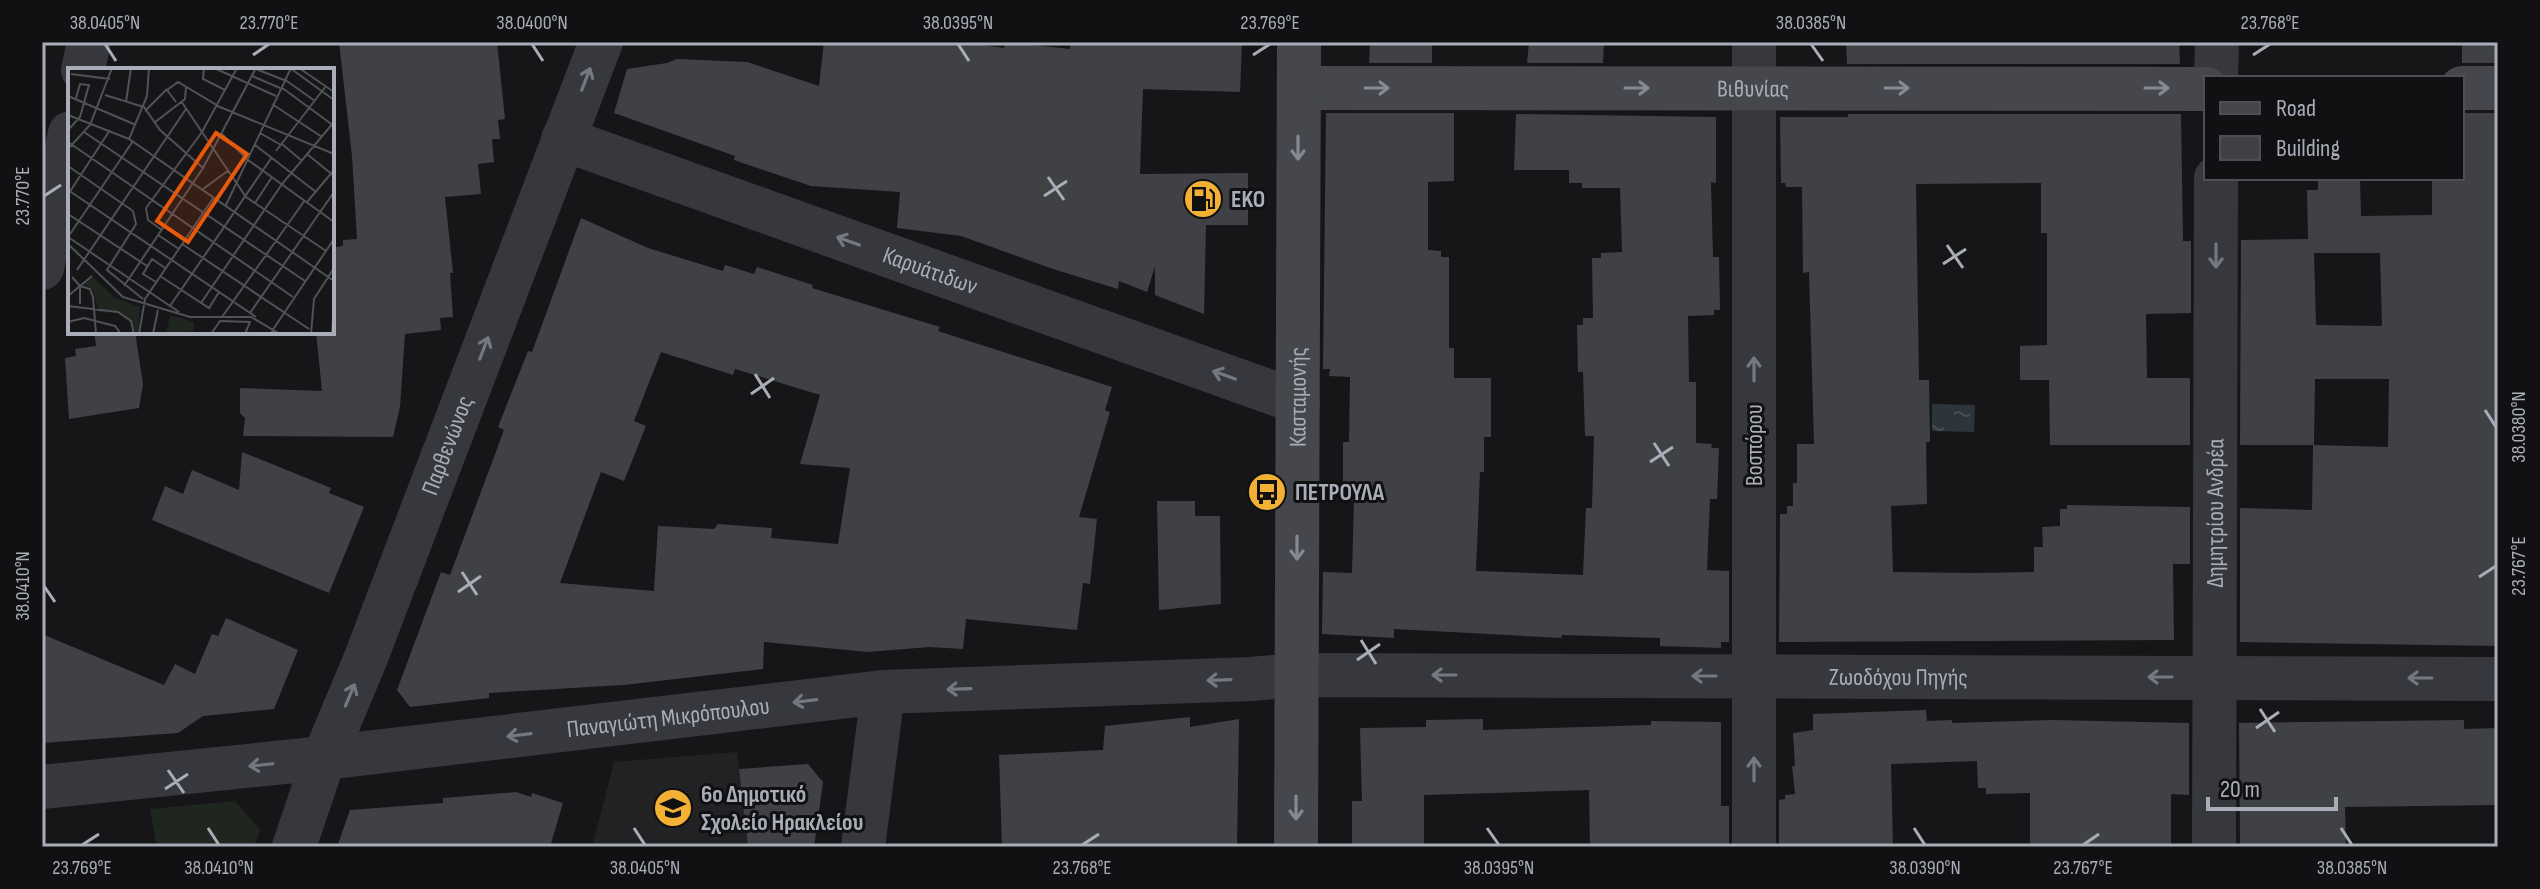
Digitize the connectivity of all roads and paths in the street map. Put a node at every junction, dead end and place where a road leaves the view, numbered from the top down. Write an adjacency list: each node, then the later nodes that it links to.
1 (89, 42): 6 (street)
2 (601, 42): 13 (street, Παρθενώνος, one-way to 2)
3 (1299, 42): 8 (street, Κασταμονής)
4 (1754, 42): 9 (street, Βοσπόρου)
5 (2217, 42): 7 (street)
6 (83, 68)
7 (2216, 76)
8 (1299, 88): 9 (street, Βιθυνίας, one-way to 9); 17 (street, Κασταμονής, one-way to 17)
9 (1754, 88): 12 (street, Βιθυνίας, one-way to 12); 19 (street, Βοσπόρου, one-way to 9)
10 (2464, 88): 11 (street)
11 (2498, 88)
12 (2204, 89)
13 (563, 139): 17 (street, Καρυάτιδων, one-way to 13); 23 (street, Παρθενώνος, one-way to 13)
14 (68, 143): 16 (street)
15 (2216, 180): 20 (street, Δημητρίου Ανδρέα, one-way to 20)
16 (42, 268)
17 (1298, 402): 18 (street, Κασταμονής, one-way to 18)
18 (1297, 675): 19 (street, Ζωοδόχου Πηγής, one-way to 18); 22 (street, Παναγιώτη Μικρόπουλου, one-way to 22); 27 (street, Κασταμονής, one-way to 27)
19 (1754, 676): 20 (street, Ζωοδόχου Πηγής, one-way to 19); 28 (street, Βοσπόρου, one-way to 19)
20 (2215, 678): 21 (street, Ζωοδόχου Πηγής, one-way to 20); 29 (street, Δημητρίου Ανδρέα)
21 (2498, 679)
22 (883, 692): 23 (street, Παναγιώτη Μικρόπουλου, one-way to 23); 26 (street)
23 (324, 758): 24 (street, Παναγιώτη Μικρόπουλου, one-way to 24); 25 (street, Παρθενώνος)
24 (42, 787)
25 (294, 847)
26 (863, 847)
27 (1296, 847)
28 (1754, 847)
29 (2214, 847)

